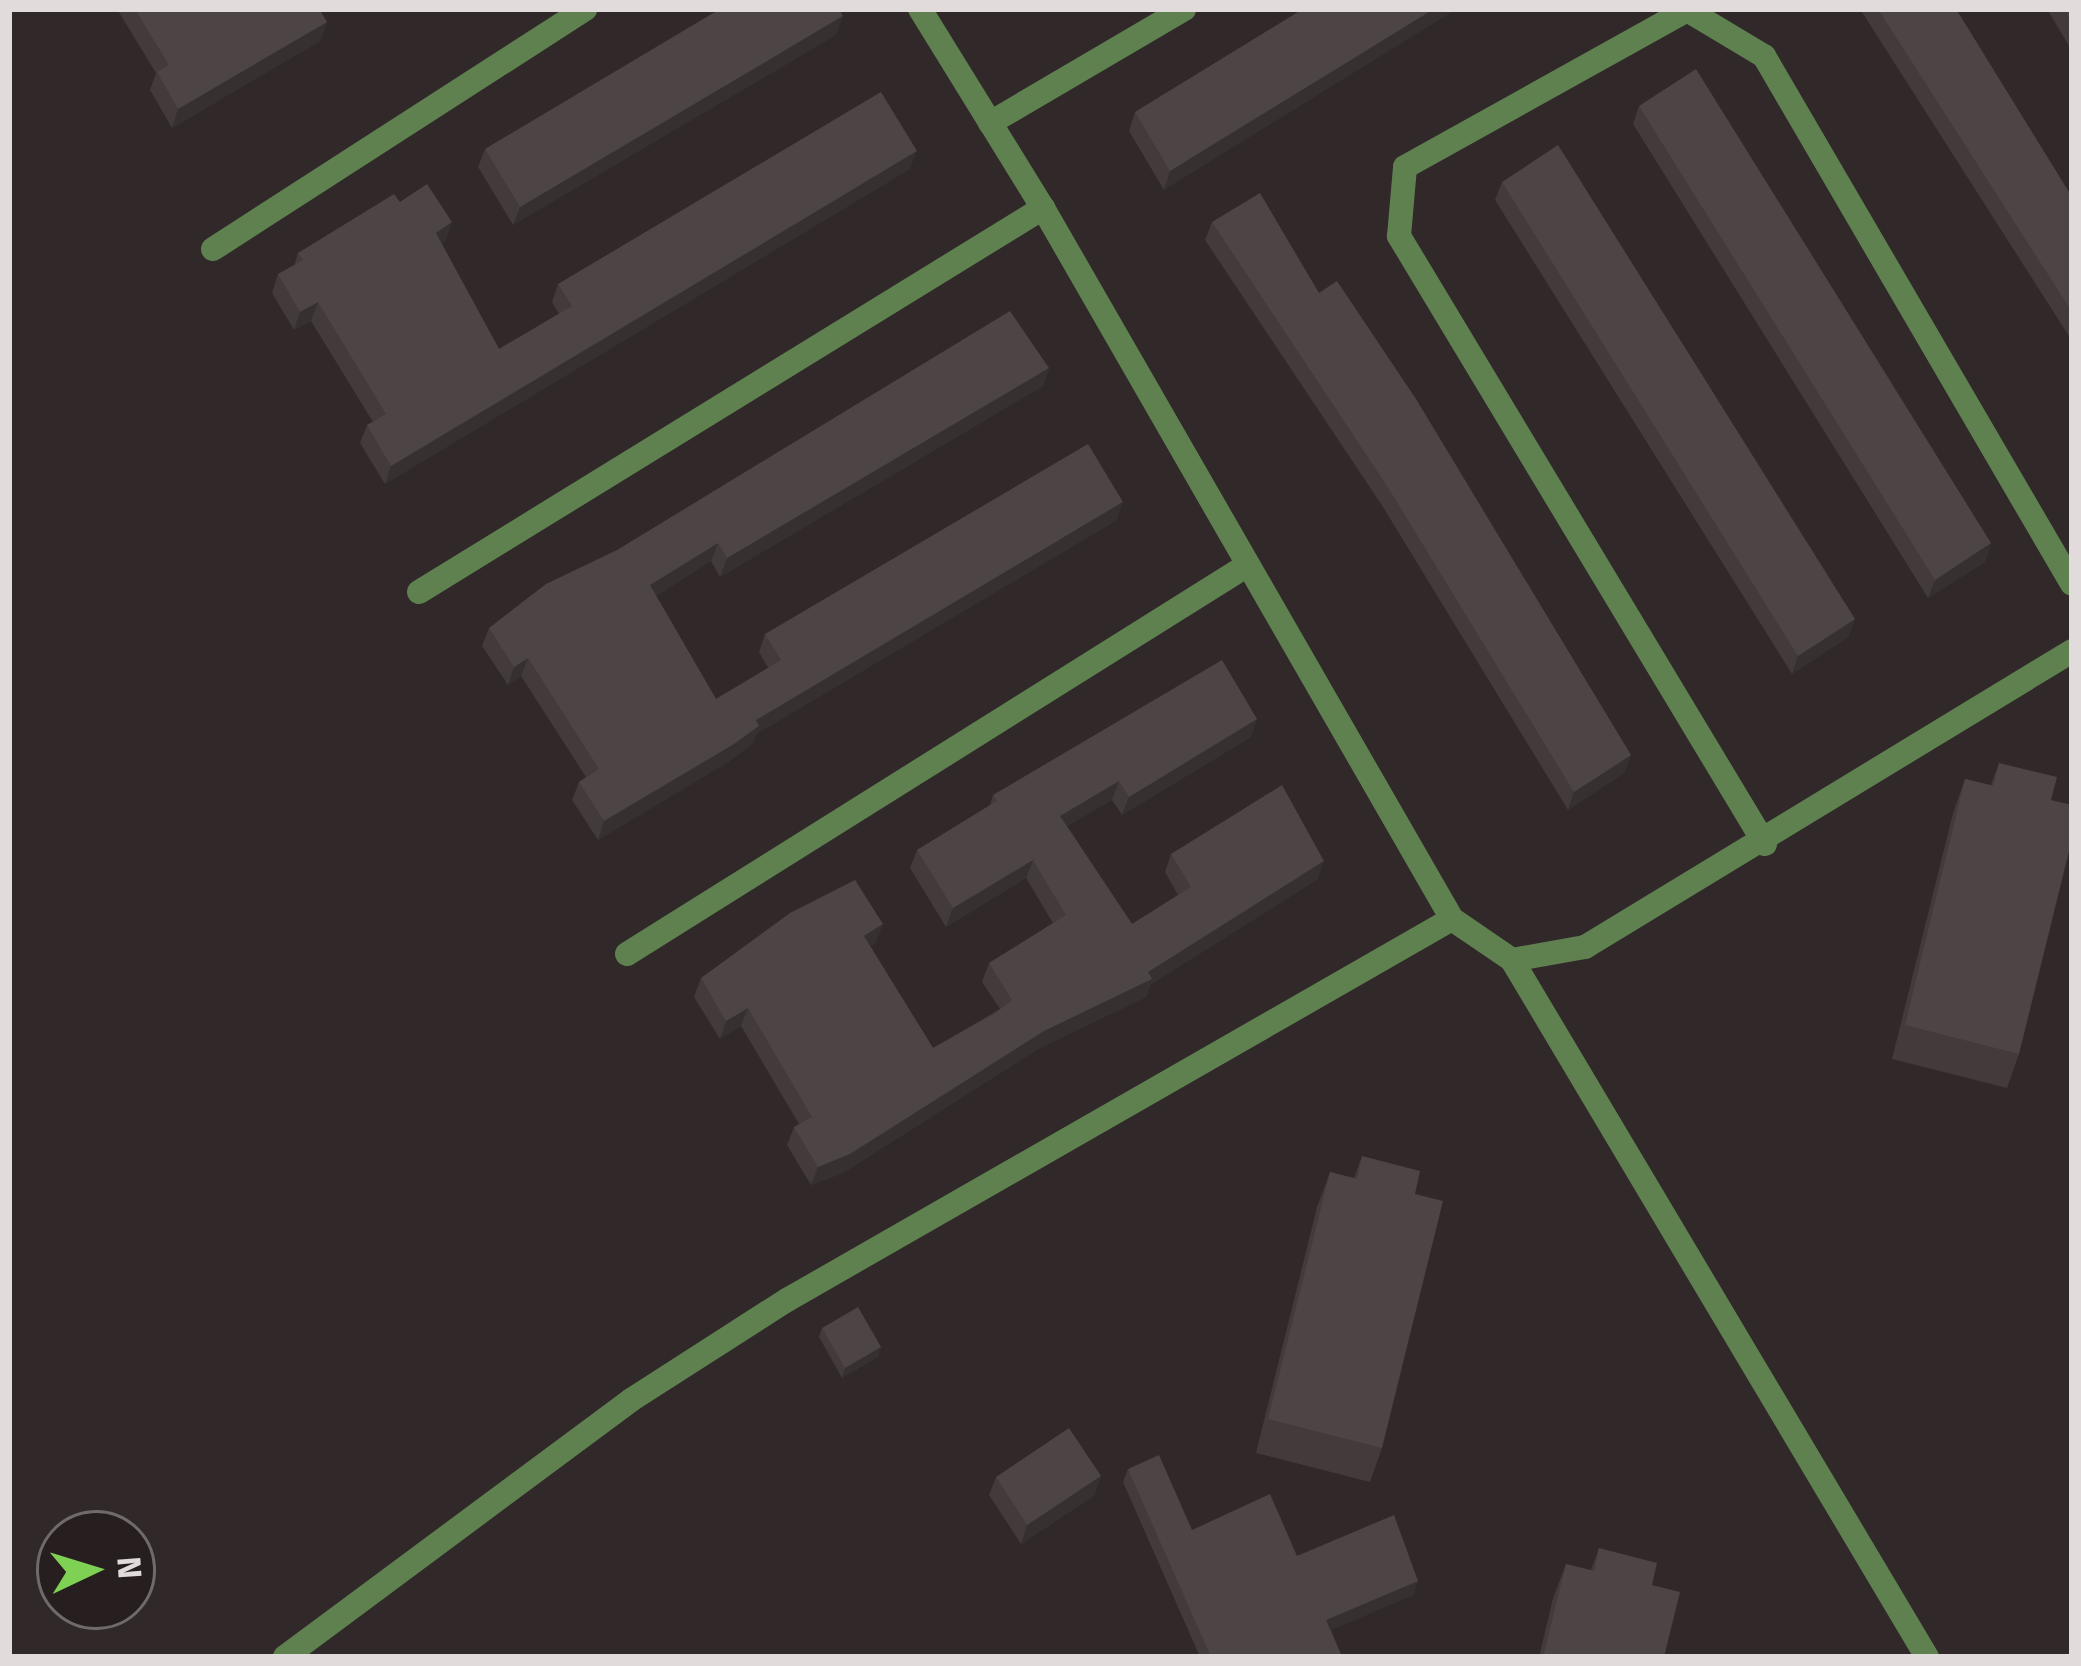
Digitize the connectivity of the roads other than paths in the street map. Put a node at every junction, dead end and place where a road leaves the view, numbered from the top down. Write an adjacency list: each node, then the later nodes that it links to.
1 (585, 9): 6 (street)
2 (920, 9): 4 (street)
3 (1184, 9): 4 (street)
4 (990, 123): 5 (street)
5 (1043, 208): 7 (street); 9 (street)
6 (213, 249)
7 (1246, 566): 12 (street); 13 (street)
8 (2072, 584): 11 (street)
9 (419, 592)
10 (2072, 651): 11 (street)
11 (1765, 844): 14 (street)
12 (1452, 919): 14 (street); 15 (street)
13 (626, 953)
14 (1512, 960): 16 (street)
15 (284, 1656)
16 (1927, 1657)

